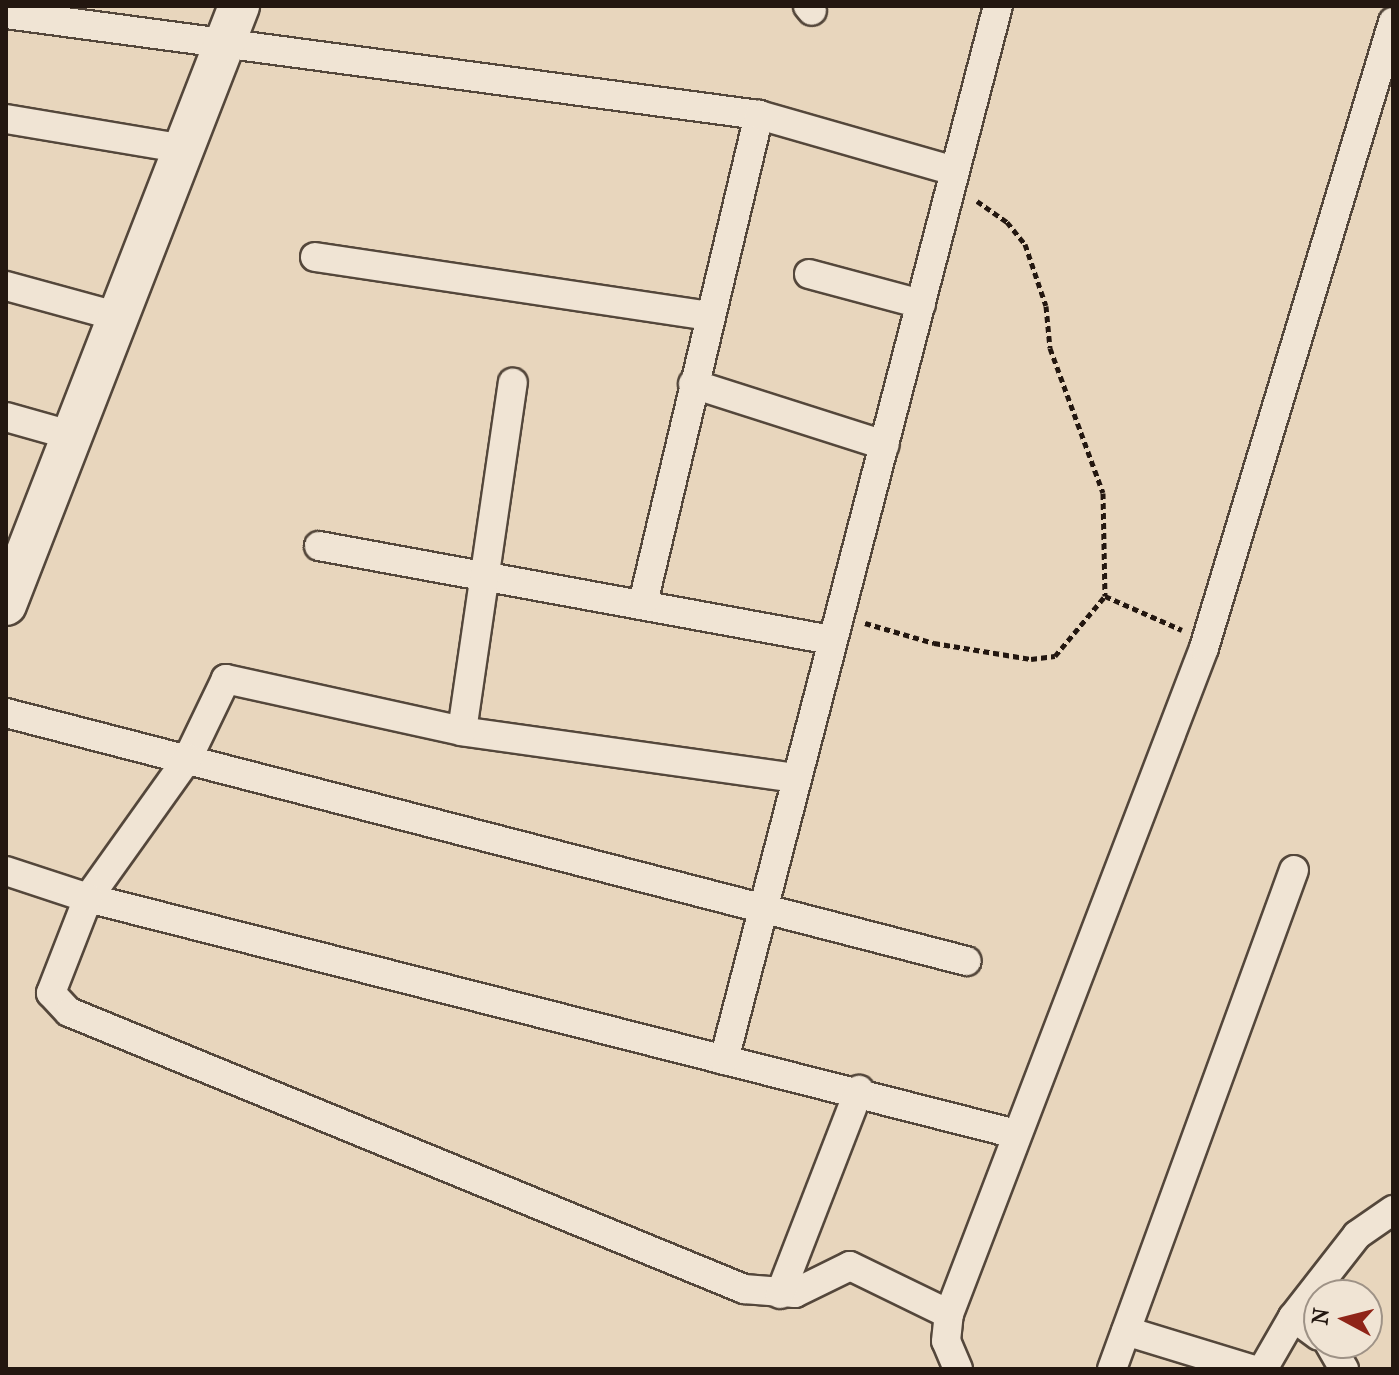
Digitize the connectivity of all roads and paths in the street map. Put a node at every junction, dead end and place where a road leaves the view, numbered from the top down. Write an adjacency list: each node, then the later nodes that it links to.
1 (239, 6): 5 (street)
2 (998, 6): 9 (street)
3 (6, 14): 5 (street)
4 (1393, 22): 27 (street)
5 (226, 45): 6 (street); 8 (street)
6 (759, 115): 9 (street); 14 (street)
7 (6, 119): 8 (street)
8 (185, 149): 15 (street)
9 (954, 171): 13 (street); 24 (path)
10 (315, 257): 14 (street)
11 (809, 274): 13 (street)
12 (6, 286): 15 (street)
13 (921, 304): 20 (street)
14 (709, 316): 17 (street)
15 (119, 317): 19 (street)
16 (513, 383): 22 (street)
17 (693, 384): 20 (street); 25 (street)
18 (6, 417): 19 (street)
19 (73, 436): 23 (street)
20 (884, 445): 26 (street)
21 (319, 546): 22 (street)
22 (487, 575): 25 (street); 29 (street)
23 (11, 580)
24 (1105, 596): 26 (path); 27 (path)
25 (643, 603): 26 (street)
26 (835, 627): 31 (street)
27 (1204, 648): 39 (street)
28 (6, 713): 30 (street)
29 (462, 731): 30 (street); 31 (street)
30 (188, 758): 34 (street); 35 (street)
31 (795, 778): 35 (street)
32 (1294, 870): 45 (street)
33 (6, 871): 34 (street)
34 (88, 898): 37 (street); 41 (street)
35 (761, 906): 36 (street); 37 (street)
36 (966, 961)
37 (724, 1060): 38 (street)
38 (859, 1090): 39 (street); 41 (street)
39 (1016, 1134): 42 (street)
40 (1393, 1210): 43 (street)
41 (780, 1294): 42 (street)
42 (949, 1314): 46 (street)
43 (1293, 1317): 44 (street); 49 (street)
44 (1303, 1324)
45 (1126, 1331): 47 (street); 48 (street)
46 (958, 1369)
47 (1112, 1369)
48 (1250, 1369)
49 (1263, 1369)

